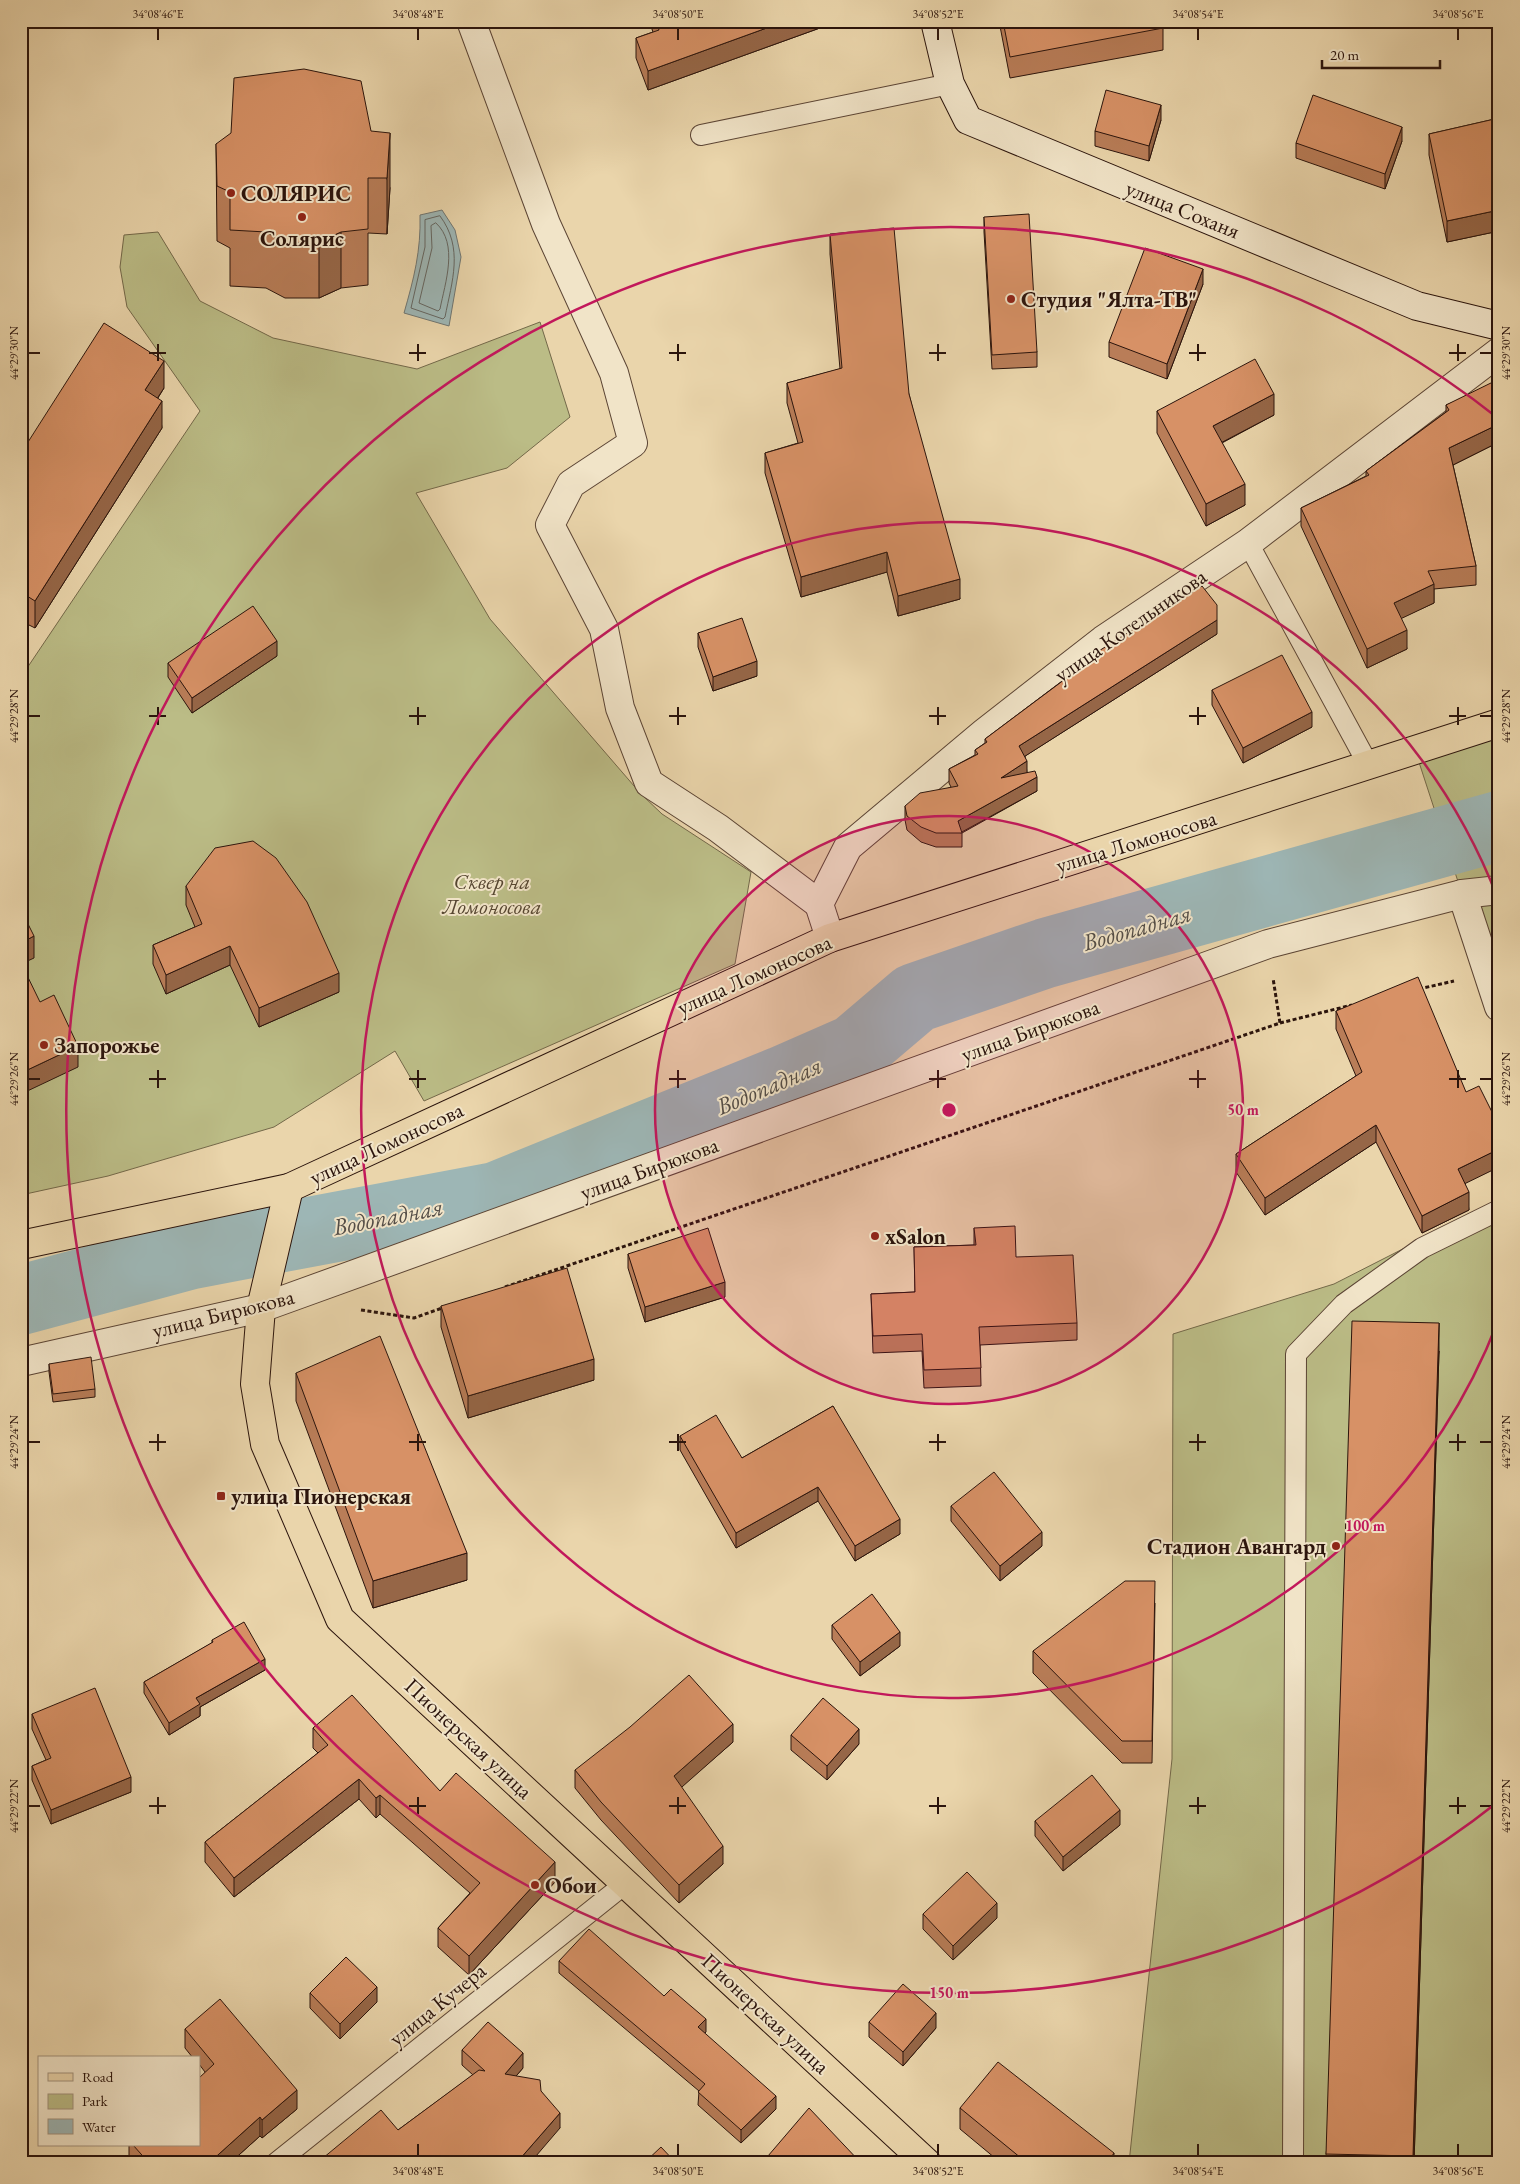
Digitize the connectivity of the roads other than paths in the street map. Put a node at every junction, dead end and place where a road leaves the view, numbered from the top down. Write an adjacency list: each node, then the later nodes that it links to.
1 (470, 21): 12 (street)
2 (935, 21): 3 (street, улица Соханя)
3 (950, 84): 4 (lane); 5 (street, улица Соханя)
4 (701, 135)
5 (1499, 326)
6 (1499, 352): 7 (street, улица Котельникова)
7 (1248, 543): 9 (lane); 12 (street, улица Котельникова)
8 (1499, 723): 9 (main road, улица Ломоносова)
9 (1369, 766): 13 (main road, улица Ломоносова)
10 (1499, 890): 11 (street, улица Бирюкова)
11 (1462, 894): 14 (street); 18 (street, улица Бирюкова)
12 (819, 904): 13 (street)
13 (830, 938): 15 (main road, улица Ломоносова)
14 (1499, 1007)
15 (289, 1188): 17 (main road, улица Ломоносова); 18 (main road, Пионерская улица)
16 (1499, 1210): 23 (lane)
17 (21, 1245)
18 (261, 1308): 19 (street, улица Бирюкова); 20 (main road, Пионерская улица)
19 (21, 1362)
20 (626, 1883): 21 (lane, улица Кучера); 22 (main road, Пионерская улица)
21 (276, 2163)
22 (927, 2163)
23 (1294, 2163)

